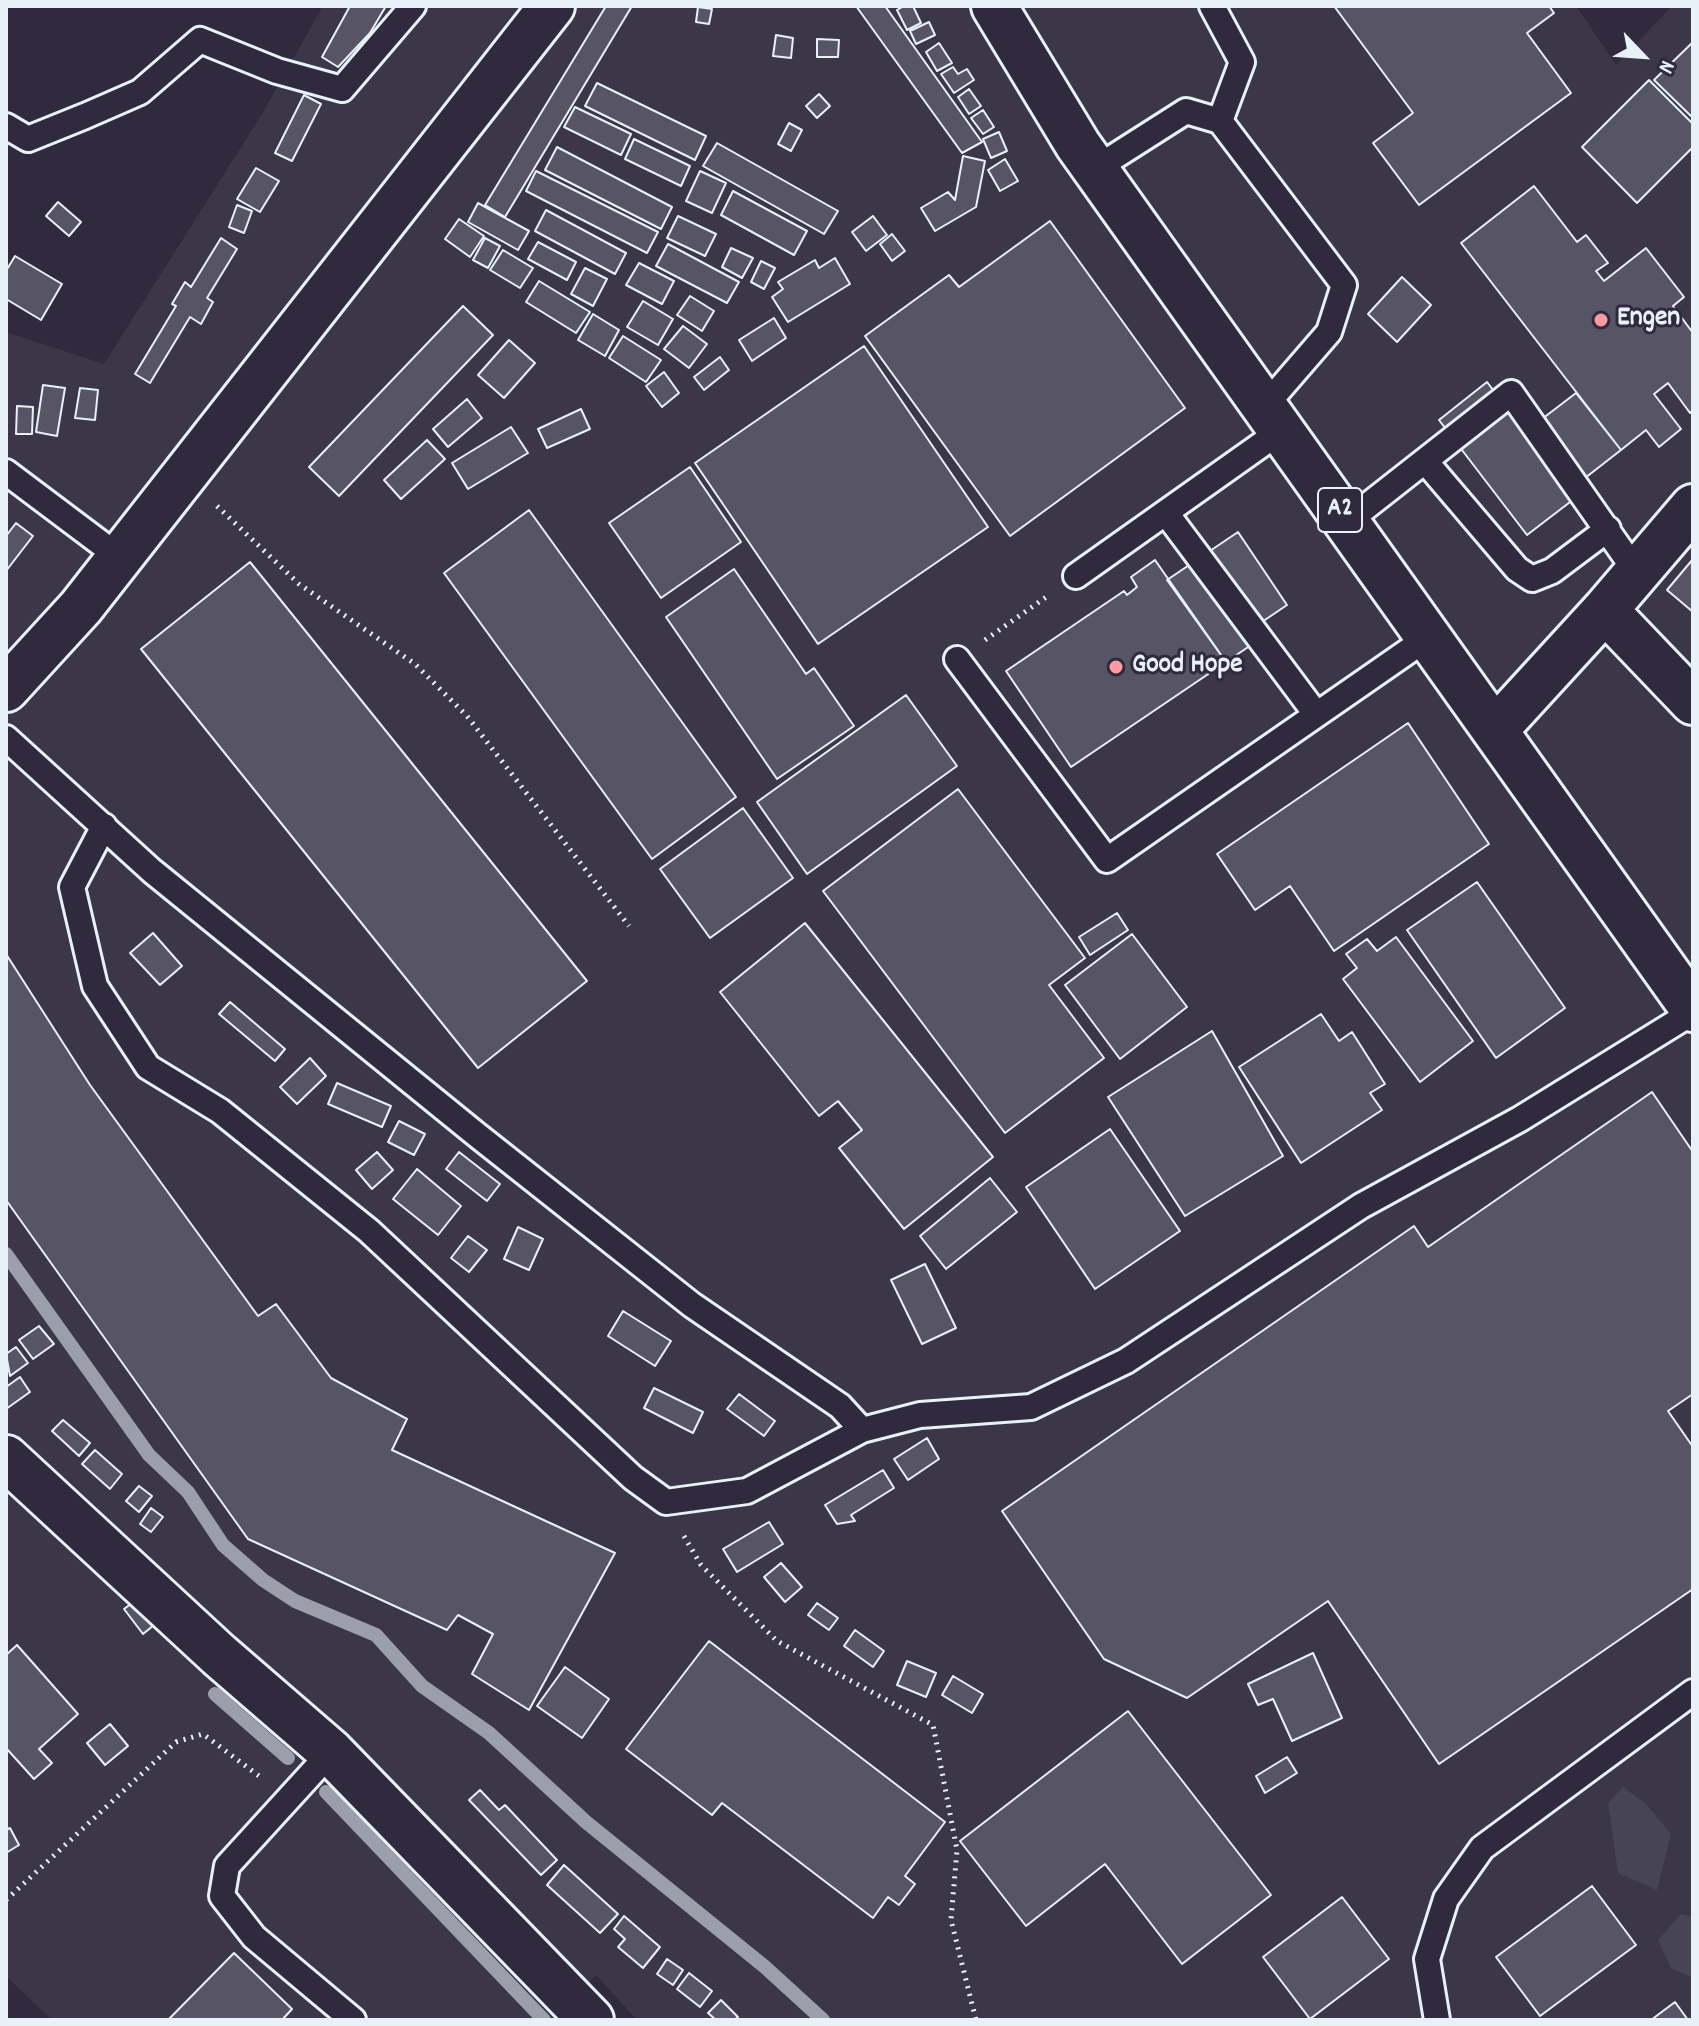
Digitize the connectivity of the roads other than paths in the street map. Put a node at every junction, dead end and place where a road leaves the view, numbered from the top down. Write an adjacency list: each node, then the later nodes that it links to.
1 (413, 6): 6 (lane)
2 (552, 6): 15 (main road)
3 (994, 6): 7 (main road, A2)
4 (1212, 6): 5 (lane)
5 (1220, 121): 7 (lane); 8 (lane)
6 (6, 126)
7 (1095, 169): 8 (main road, A2)
8 (1274, 418): 12 (lane); 13 (main road, A2)
9 (1425, 461): 13 (lane); 14 (lane); 14 (lane)
10 (6, 472): 15 (lane)
11 (1693, 507): 16 (main road)
12 (1166, 513): 17 (lane); 23 (lane)
13 (1348, 521): 19 (main road, A2)
14 (1608, 529): 16 (lane)
15 (119, 557): 21 (main road)
16 (1637, 573): 18 (main road)
17 (1076, 576)
18 (1605, 610): 22 (main road); 24 (main road)
19 (1430, 636): 23 (lane); 24 (main road, A2)
20 (957, 659): 23 (lane)
21 (6, 689)
22 (1693, 702)
23 (1316, 714)
24 (1496, 729): 27 (main road, A2)
25 (6, 738): 26 (lane)
26 (104, 826): 28 (lane); 28 (lane)
27 (1693, 1011): 28 (lane)
28 (862, 1430)
29 (6, 1458): 31 (main road)
30 (1693, 1692): 34 (lane)
31 (331, 1752): 32 (lane); 33 (main road)
32 (353, 2020)
33 (591, 2020)
34 (1437, 2020)

